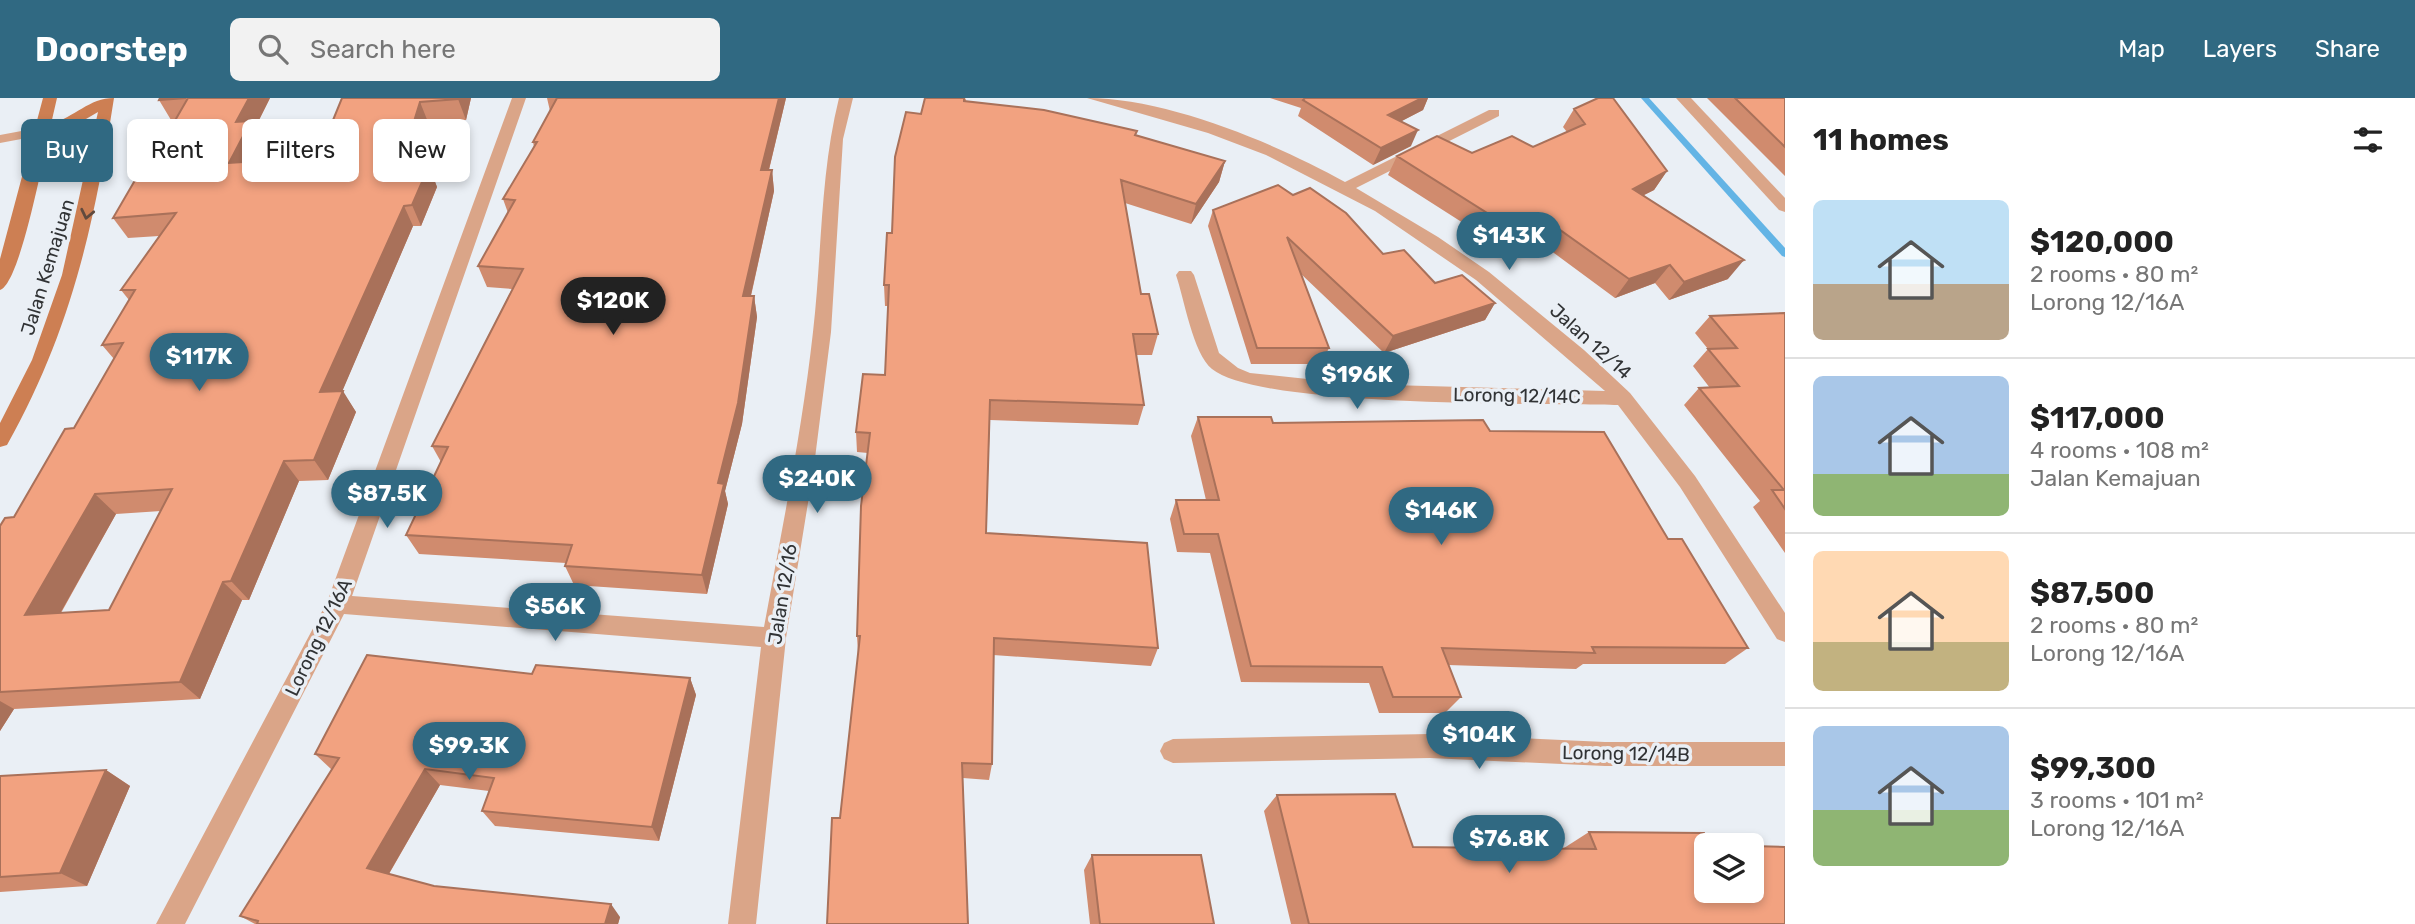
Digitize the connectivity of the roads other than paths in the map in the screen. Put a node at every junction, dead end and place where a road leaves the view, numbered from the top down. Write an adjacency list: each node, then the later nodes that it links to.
1 (50, 98): 8 (main road, Jalan Kemajuan)
2 (106, 98): 9 (main road); 19 (main road, Jalan Kemajuan, one-way to 19)
3 (519, 98): 20 (street, Lorong 12/16A)
4 (846, 98): 22 (street, Jalan 12/16)
5 (1094, 98): 13 (street, Jalan 12/14)
6 (1683, 98): 14 (street)
7 (1494, 113): 13 (street)
8 (46, 119)
9 (81, 119)
10 (21, 135): 11 (street)
11 (0, 139)
12 (30, 182): 17 (main road, Jalan Kemajuan)
13 (1348, 186): 18 (street, Jalan 12/14)
14 (1778, 193): 15 (street)
15 (1785, 207)
16 (1185, 275): 18 (street, Lorong 12/14C)
17 (0, 284)
18 (1623, 398): 21 (street, Jalan 12/14)
19 (0, 440)
20 (338, 604): 22 (street); 25 (street, Lorong 12/16A)
21 (1785, 632)
22 (774, 638): 26 (street, Jalan 12/16)
23 (1173, 751): 24 (street, Lorong 12/14B)
24 (1785, 754)
25 (170, 924)
26 (742, 924)

